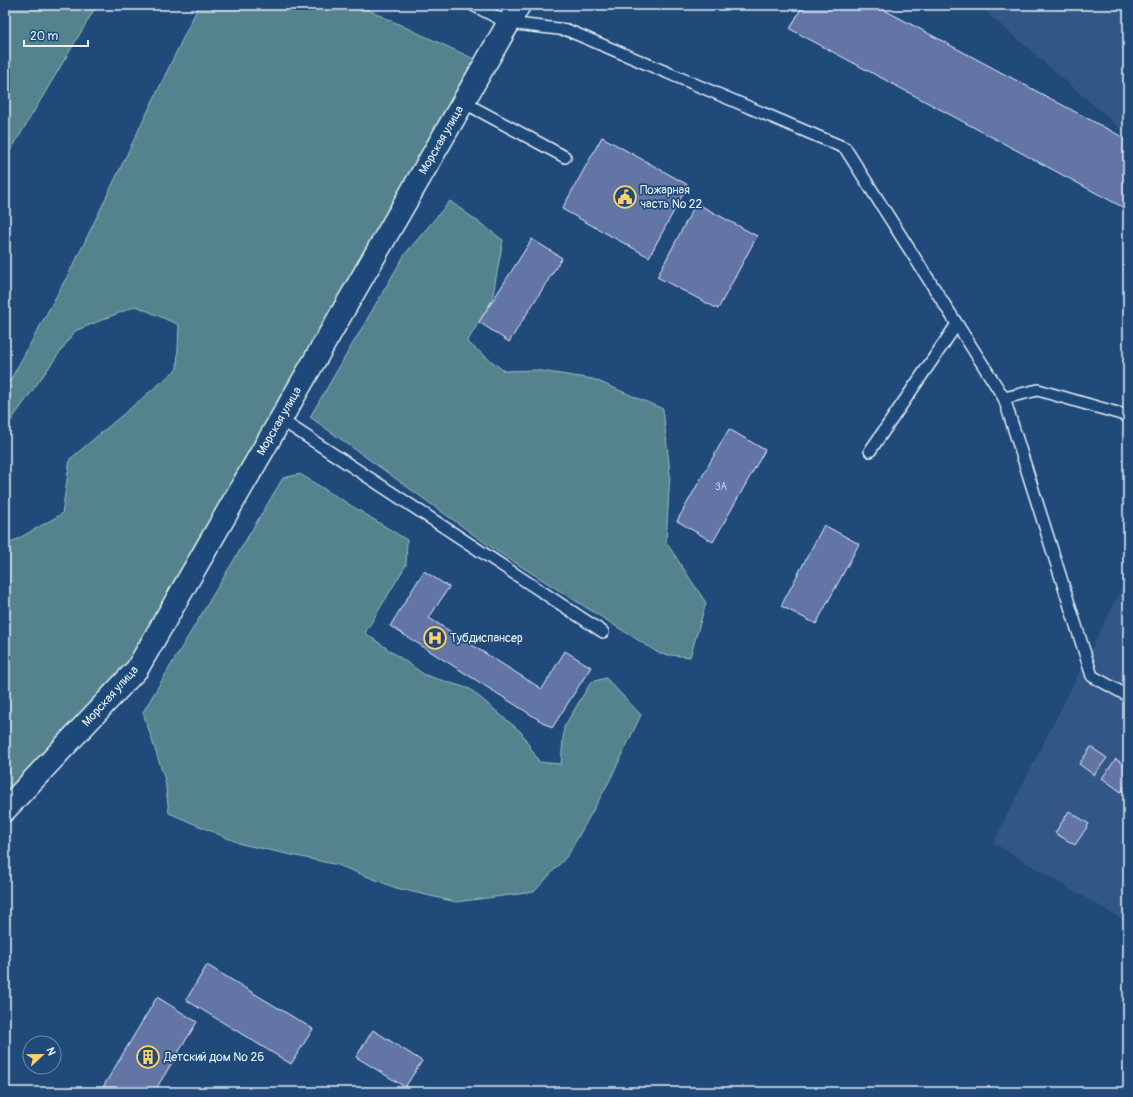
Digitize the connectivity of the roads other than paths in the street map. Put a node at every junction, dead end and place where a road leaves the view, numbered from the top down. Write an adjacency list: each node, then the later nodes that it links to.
1 (473, 5): 2 (lane)
2 (513, 14): 3 (street, Морская улица); 5 (lane)
3 (463, 102): 4 (lane); 8 (street, Морская улица)
4 (565, 157)
5 (957, 324): 6 (lane); 9 (lane)
6 (1004, 398): 7 (lane); 11 (lane)
7 (1128, 416)
8 (280, 419): 10 (lane); 12 (street, Морская улица)
9 (870, 451)
10 (603, 632)
11 (1128, 696)
12 (5, 810)

